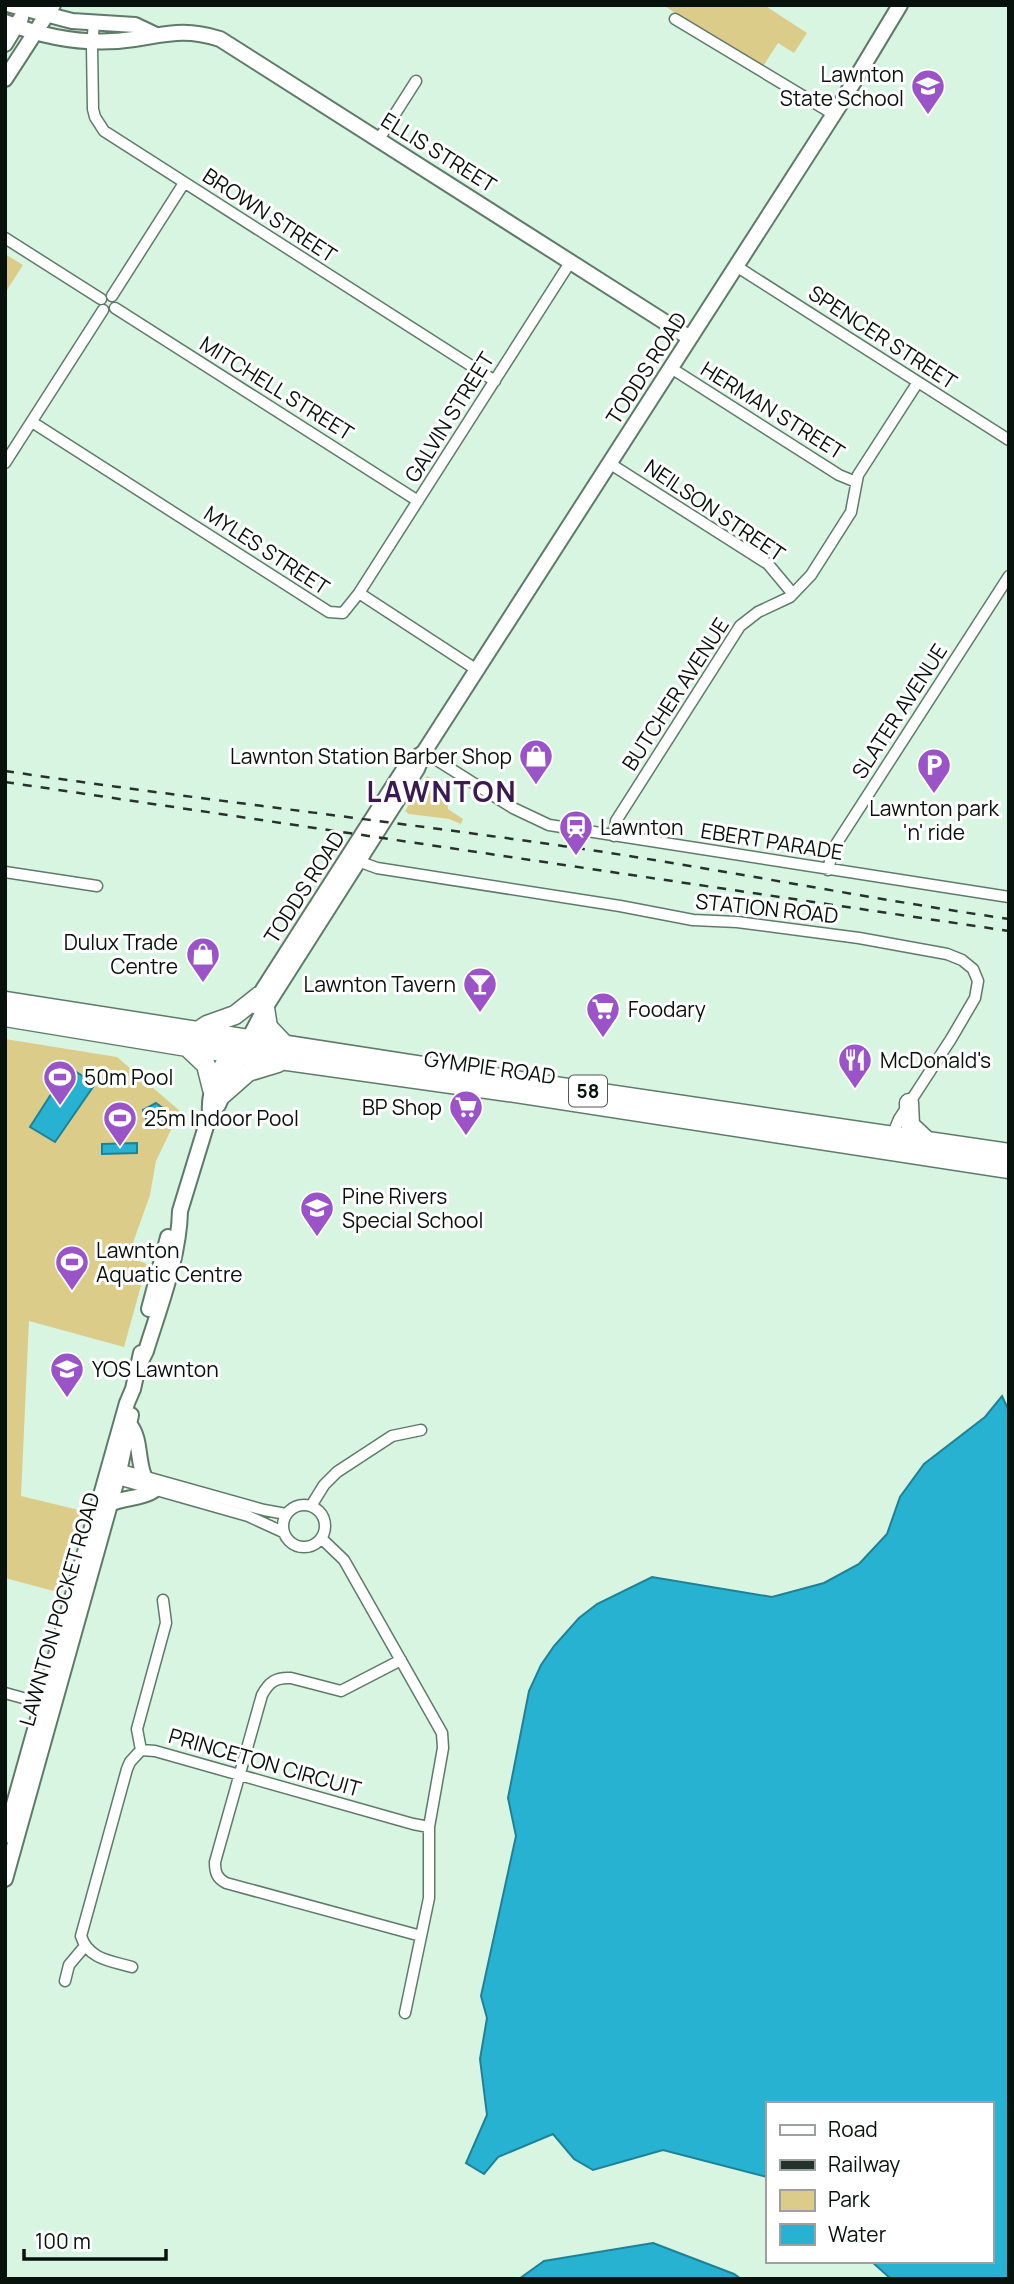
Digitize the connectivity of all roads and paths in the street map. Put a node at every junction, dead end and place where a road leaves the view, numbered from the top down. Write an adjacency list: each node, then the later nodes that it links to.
1 (11, 5): 2 (street, ELLIS STREET)
2 (28, 7): 4 (street, ELLIS STREET); 7 (street)
3 (895, 7): 14 (street, TODDS ROAD)
4 (50, 10): 6 (street, ELLIS STREET); 8 (street)
5 (675, 19): 14 (street)
6 (94, 23): 9 (street, ELLIS STREET); 10 (street, BROWN STREET)
7 (11, 24): 8 (street, ELLIS STREET); 11 (street)
8 (36, 32): 10 (street, ELLIS STREET); 12 (street)
9 (155, 34): 10 (street, ELLIS STREET); 15 (street, ELLIS STREET)
10 (92, 41): 16 (street, BROWN STREET)
11 (5, 44)
12 (5, 79)
13 (416, 81): 15 (street)
14 (833, 114): 19 (street, TODDS ROAD)
15 (379, 139): 18 (street, ELLIS STREET)
16 (184, 183): 20 (street); 26 (street, BROWN STREET)
17 (5, 238): 21 (street)
18 (570, 261): 24 (street, ELLIS STREET); 26 (street, GALVIN STREET)
19 (736, 266): 24 (street, TODDS ROAD); 27 (street, SPENCER STREET)
20 (113, 296): 21 (street); 22 (street)
21 (101, 299): 23 (street)
22 (115, 308): 23 (street); 33 (street, MITCHELL STREET)
23 (103, 310): 28 (street)
24 (690, 338): 25 (street, TODDS ROAD)
25 (671, 368): 31 (street, TODDS ROAD); 32 (street, HERMAN STREET)
26 (495, 381): 33 (street, GALVIN STREET)
27 (918, 382): 29 (street, SPENCER STREET); 32 (street, BUTCHER AVENUE)
28 (32, 422): 30 (street); 35 (street, MYLES STREET)
29 (1009, 440)
30 (5, 463)
31 (609, 463): 36 (street, NEILSON STREET); 37 (street, TODDS ROAD)
32 (856, 482): 36 (street, BUTCHER AVENUE)
33 (418, 501): 35 (street, GALVIN STREET)
34 (1009, 576): 41 (street, SLATER AVENUE)
35 (359, 593): 37 (street, MYLES STREET)
36 (793, 594): 39 (street, BUTCHER AVENUE)
37 (477, 670): 38 (street, TODDS ROAD)
38 (424, 752): 39 (street, EBERT PARADE); 40 (street, TODDS ROAD)
39 (614, 836): 41 (street, EBERT PARADE)
40 (353, 859): 46 (street, TODDS ROAD); 53 (street, STATION ROAD)
41 (828, 870): 44 (street, EBERT PARADE)
42 (5, 872): 43 (street)
43 (97, 886)
44 (1009, 897)
45 (5, 1001): 48 (highway, GYMPIE ROAD / 58)
46 (262, 1002): 48 (highway); 49 (street, TODDS ROAD); 51 (highway)
47 (5, 1017): 50 (highway, GYMPIE ROAD / 58)
48 (198, 1031): 49 (highway, GYMPIE ROAD / 58)
49 (239, 1046): 50 (highway, GYMPIE ROAD / 58); 51 (highway, GYMPIE ROAD / 58); 52 (street, LAWNTON POCKET ROAD)
50 (187, 1047): 52 (highway)
51 (285, 1052): 52 (highway); 55 (highway, GYMPIE ROAD / 58)
52 (218, 1092): 58 (street, LAWNTON POCKET ROAD)
53 (909, 1103): 54 (highway); 55 (street, STATION ROAD)
54 (927, 1141): 55 (highway, GYMPIE ROAD / 58); 56 (highway, GYMPIE ROAD / 58)
55 (891, 1144): 57 (highway, GYMPIE ROAD / 58)
56 (1009, 1153)
57 (1009, 1169)
58 (133, 1390): 59 (street, LAWNTON POCKET ROAD); 61 (street, LAWNTON POCKET ROAD)
59 (130, 1425): 61 (street, LAWNTON POCKET ROAD); 62 (street)
60 (421, 1430): 65 (street)
61 (113, 1475): 62 (street); 63 (street); 64 (street, LAWNTON POCKET ROAD); 72 (street, LAWNTON POCKET ROAD)
62 (144, 1476): 66 (street)
63 (153, 1491): 64 (street); 67 (street)
64 (110, 1504): 72 (street, LAWNTON POCKET ROAD)
65 (311, 1506): 66 (street); 68 (street)
66 (286, 1514): 67 (street)
67 (283, 1532): 68 (street)
68 (321, 1538): 70 (street)
69 (163, 1600): 73 (street)
70 (401, 1660): 74 (street); 75 (street)
71 (5, 1693): 72 (street)
72 (48, 1705): 76 (street, LAWNTON POCKET ROAD); 77 (street, LAWNTON POCKET ROAD)
73 (141, 1750): 74 (street, PRINCETON CIRCUIT); 79 (street, PRINCETON CIRCUIT)
74 (239, 1776): 75 (street, PRINCETON CIRCUIT); 78 (street)
75 (429, 1827): 78 (street)
76 (5, 1836)
77 (5, 1879)
78 (421, 1936): 82 (street)
79 (85, 1946): 80 (street); 81 (street)
80 (132, 1967)
81 (65, 1981)
82 (405, 2012)

